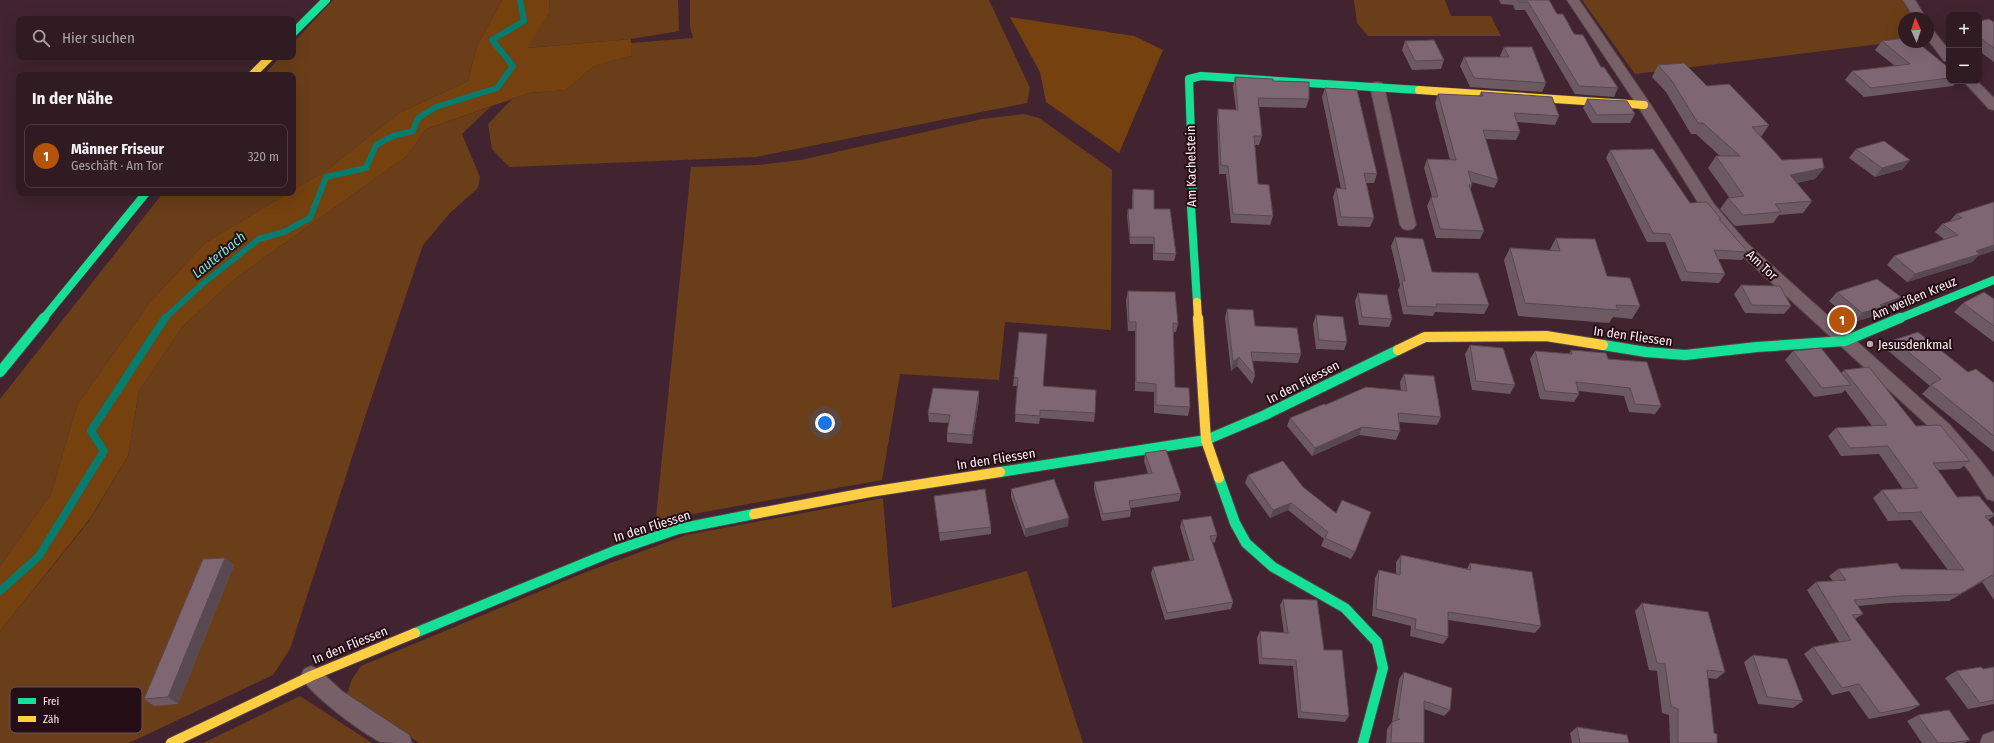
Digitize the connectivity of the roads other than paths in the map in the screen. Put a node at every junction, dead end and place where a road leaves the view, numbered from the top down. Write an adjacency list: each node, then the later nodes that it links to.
1 (326, 0): 5 (street)
2 (1573, 0): 12 (street, Am Tor)
3 (1909, 0): 4 (street)
4 (1916, 12)
5 (296, 30)
6 (1934, 39): 7 (street)
7 (1946, 54)
8 (267, 60): 9 (street)
9 (255, 72)
10 (1973, 84): 13 (street)
11 (1377, 86): 12 (street, Am Kachelstein); 15 (street); 19 (street, Am Kachelstein)
12 (1644, 105): 17 (street, Am Tor)
13 (1994, 106)
14 (144, 196): 18 (street)
15 (1408, 225)
16 (1994, 280): 17 (street, Am weißen Kreuz)
17 (1845, 341): 19 (street, In den Fliessen); 20 (street, Am Tor)
18 (0, 372)
19 (1206, 440): 21 (street, In den Fliessen); 25 (street)
20 (1994, 493)
21 (311, 676): 23 (street, In den Fliessen); 24 (street)
22 (1994, 742): 26 (street)
23 (171, 743)
24 (401, 743)
25 (1363, 743)
26 (1991, 743)

